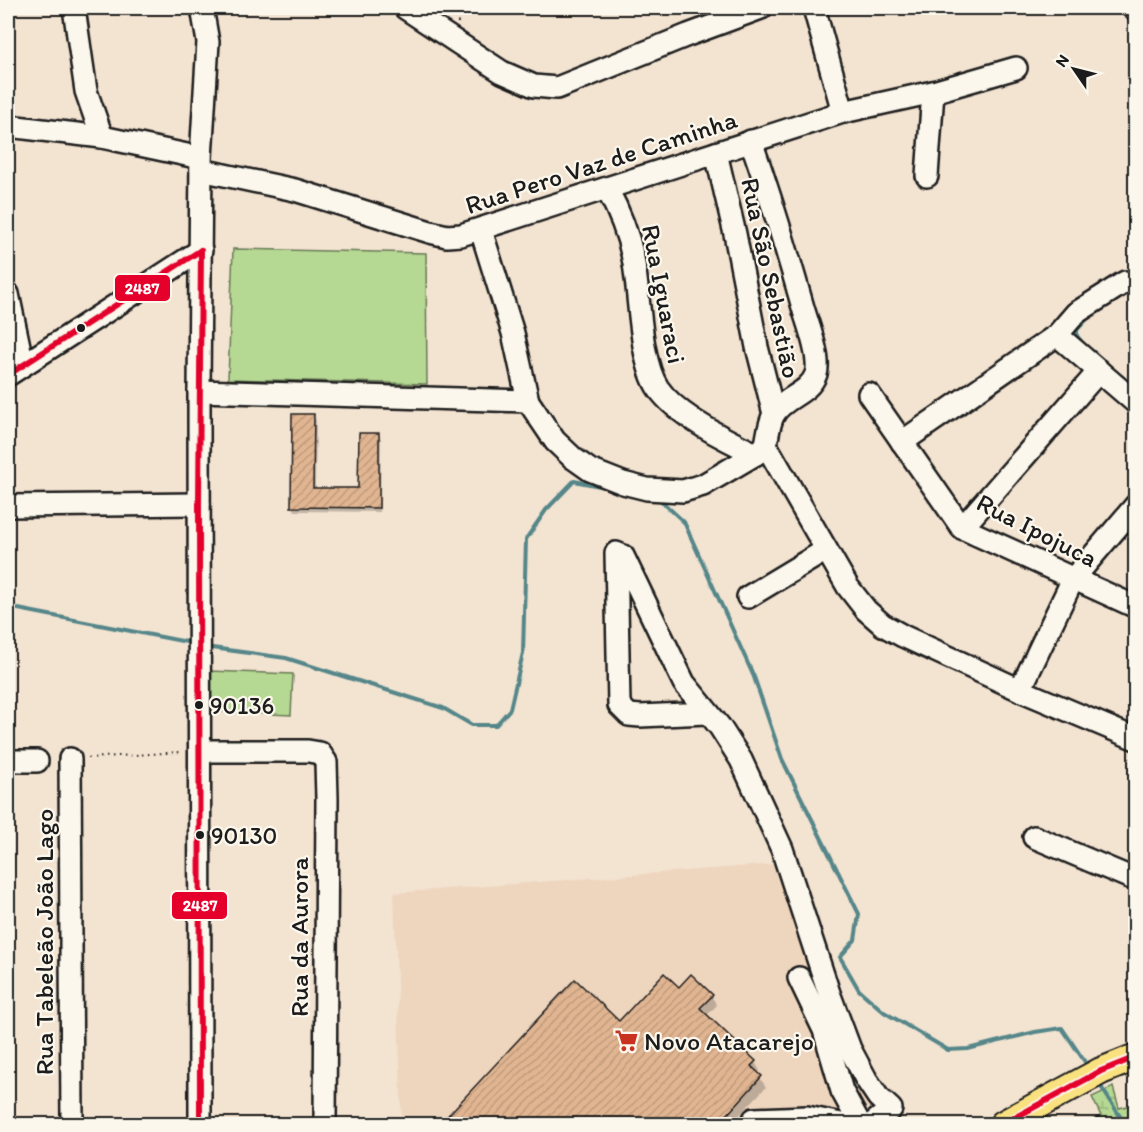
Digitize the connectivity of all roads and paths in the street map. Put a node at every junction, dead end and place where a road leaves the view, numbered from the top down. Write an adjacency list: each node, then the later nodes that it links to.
1 (74, 8): 10 (street)
2 (202, 8): 13 (street)
3 (405, 8): 4 (street)
4 (761, 8)
5 (814, 8): 8 (street)
6 (1016, 68): 7 (street, Rua Pero Vaz de Caminha)
7 (933, 92): 8 (street, Rua Pero Vaz de Caminha); 14 (street)
8 (843, 112): 11 (street, Rua Pero Vaz de Caminha)
9 (8, 126): 10 (street, Rua Pero Vaz de Caminha)
10 (102, 137): 13 (street, Rua Pero Vaz de Caminha)
11 (751, 141): 12 (street, Rua Pero Vaz de Caminha); 27 (street)
12 (716, 153): 15 (street, Rua Pero Vaz de Caminha); 27 (street, Rua São Sebastião)
13 (201, 164): 16 (street, Rua Pero Vaz de Caminha); 17 (street)
14 (927, 176)
15 (607, 189): 16 (street, Rua Pero Vaz de Caminha); 29 (street, Rua Iguaraci)
16 (481, 230): 25 (street)
17 (201, 250): 21 (street); 23 (street)
18 (1125, 282): 20 (street)
19 (8, 294): 21 (street)
20 (1057, 335): 22 (street); 28 (street)
21 (15, 370)
22 (1099, 371): 26 (street); 33 (street)
23 (199, 391): 25 (street); 30 (street)
24 (869, 394): 28 (street, Rua Ipojuca)
25 (528, 401): 29 (street)
26 (1136, 404)
27 (774, 414): 29 (street)
28 (902, 442): 33 (street, Rua Ipojuca)
29 (761, 449): 34 (street)
30 (199, 504): 31 (street); 43 (street)
31 (8, 506)
32 (1136, 506): 35 (street)
33 (962, 528): 35 (street, Rua Ipojuca)
34 (826, 550): 36 (street); 40 (street)
35 (1073, 579): 37 (street, Rua Ipojuca); 40 (street)
36 (748, 597)
37 (1136, 607)
38 (653, 619): 39 (street); 39 (street); 41 (street)
39 (618, 627): 41 (street)
40 (1020, 690): 42 (street)
41 (707, 713): 57 (street)
42 (1136, 739)
43 (200, 751): 44 (path); 53 (street); 54 (street, Rua da Aurora)
44 (70, 759): 52 (street, Rua Tabeleão João Lago)
45 (8, 761): 46 (street)
46 (37, 761)
47 (1034, 837): 48 (street)
48 (1136, 880)
49 (799, 978): 56 (street)
50 (1136, 1057): 58 (main road)
51 (754, 1119): 55 (street)
52 (72, 1125)
53 (200, 1125)
54 (325, 1125)
55 (841, 1125)
56 (860, 1125)
57 (872, 1125)
58 (1003, 1125)

